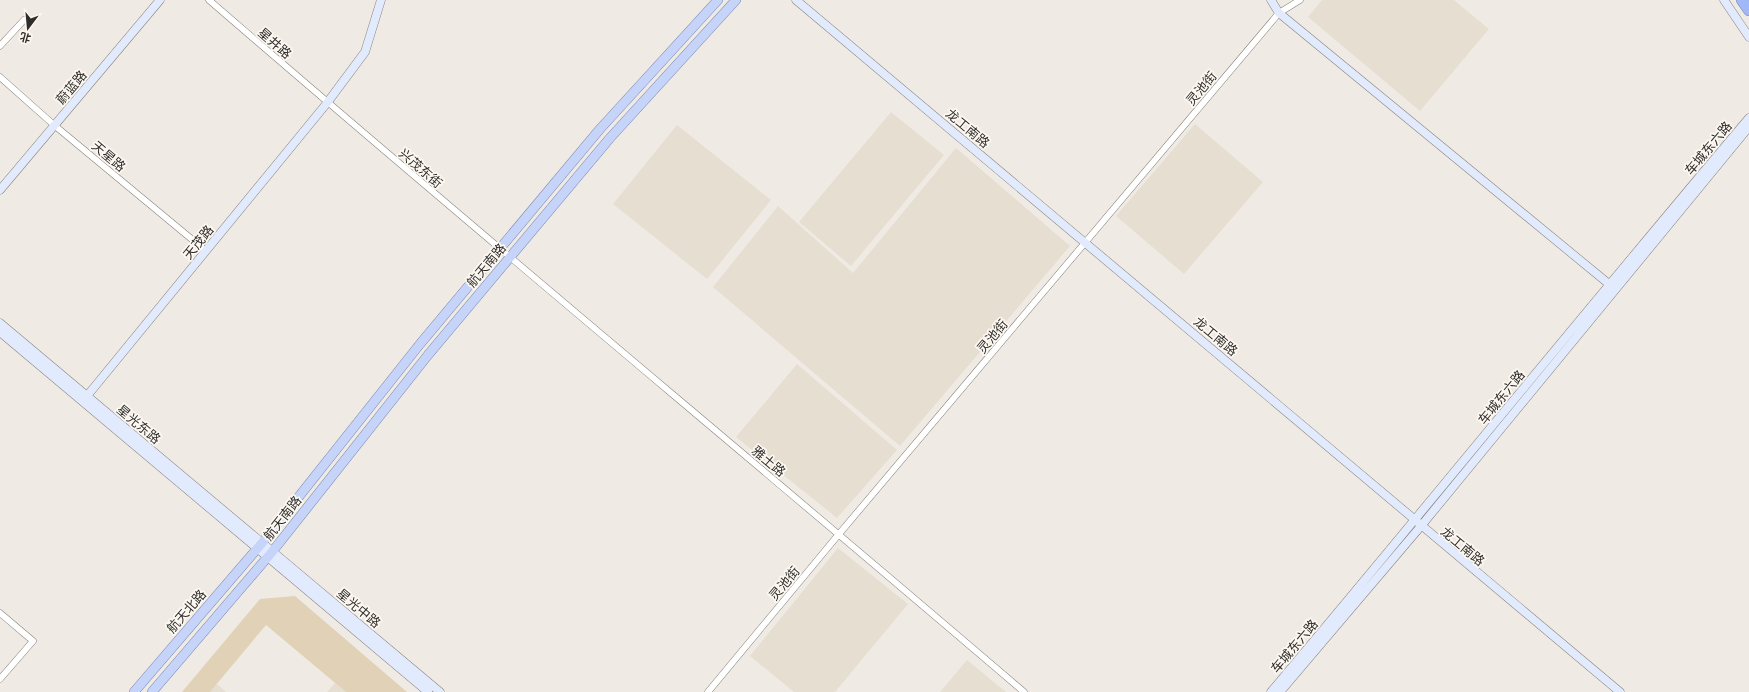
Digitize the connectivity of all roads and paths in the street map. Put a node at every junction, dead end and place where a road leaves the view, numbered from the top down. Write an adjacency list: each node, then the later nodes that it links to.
1 (160, 0): 19 (street, 蔚蓝路)
2 (208, 0): 17 (street, 星井路)
3 (382, 0): 17 (street, 天茂路)
4 (718, 0): 23 (main road, 航天南路)
5 (736, 0): 25 (main road, 航天南路)
6 (796, 0): 22 (street, 龙工南路)
7 (1271, 0): 12 (street)
8 (1300, 0): 12 (street, 灵池街)
9 (1724, 0): 14 (street)
10 (1742, 0): 11 (highway)
11 (1749, 10)
12 (1279, 13): 22 (street, 灵池街); 26 (street)
13 (24, 20): 15 (street)
14 (1749, 37)
15 (0, 46)
16 (0, 77): 19 (street, 天星路)
17 (327, 102): 23 (street, 兴茂东街); 24 (street, 天茂路)
18 (1749, 118): 26 (street, 车城东六路)
19 (54, 125): 21 (street, 蔚蓝路); 24 (street, 天星路)
20 (1749, 127): 30 (street, 车城东六路)
21 (0, 190)
22 (1086, 242): 30 (street, 龙工南路); 31 (street, 灵池街)
23 (500, 250): 25 (street, 雅土路); 32 (main road, 航天南路)
24 (206, 251): 29 (street, 天茂路)
25 (509, 258): 31 (street, 雅土路); 33 (main road, 航天南路)
26 (1609, 284): 30 (street, 车城东六路)
27 (0, 323): 29 (street, 星光东路)
28 (0, 332): 32 (street, 星光东路)
29 (87, 396): 32 (street, 星光东路)
30 (1418, 523): 42 (street, 车城东六路); 43 (street, 车城东六路); 44 (street, 龙工南路)
31 (839, 534): 40 (street, 灵池街); 41 (street, 雅土路)
32 (260, 545): 33 (street, 星光中路); 36 (main road, 航天北路)
33 (270, 554): 37 (main road, 航天北路); 38 (street, 星光中路); 39 (street, 星光中路)
34 (0, 613): 35 (street)
35 (0, 679)
36 (134, 692)
37 (152, 692)
38 (428, 692)
39 (440, 692)
40 (708, 692)
41 (1024, 692)
42 (1271, 692)
43 (1280, 692)
44 (1620, 692)

